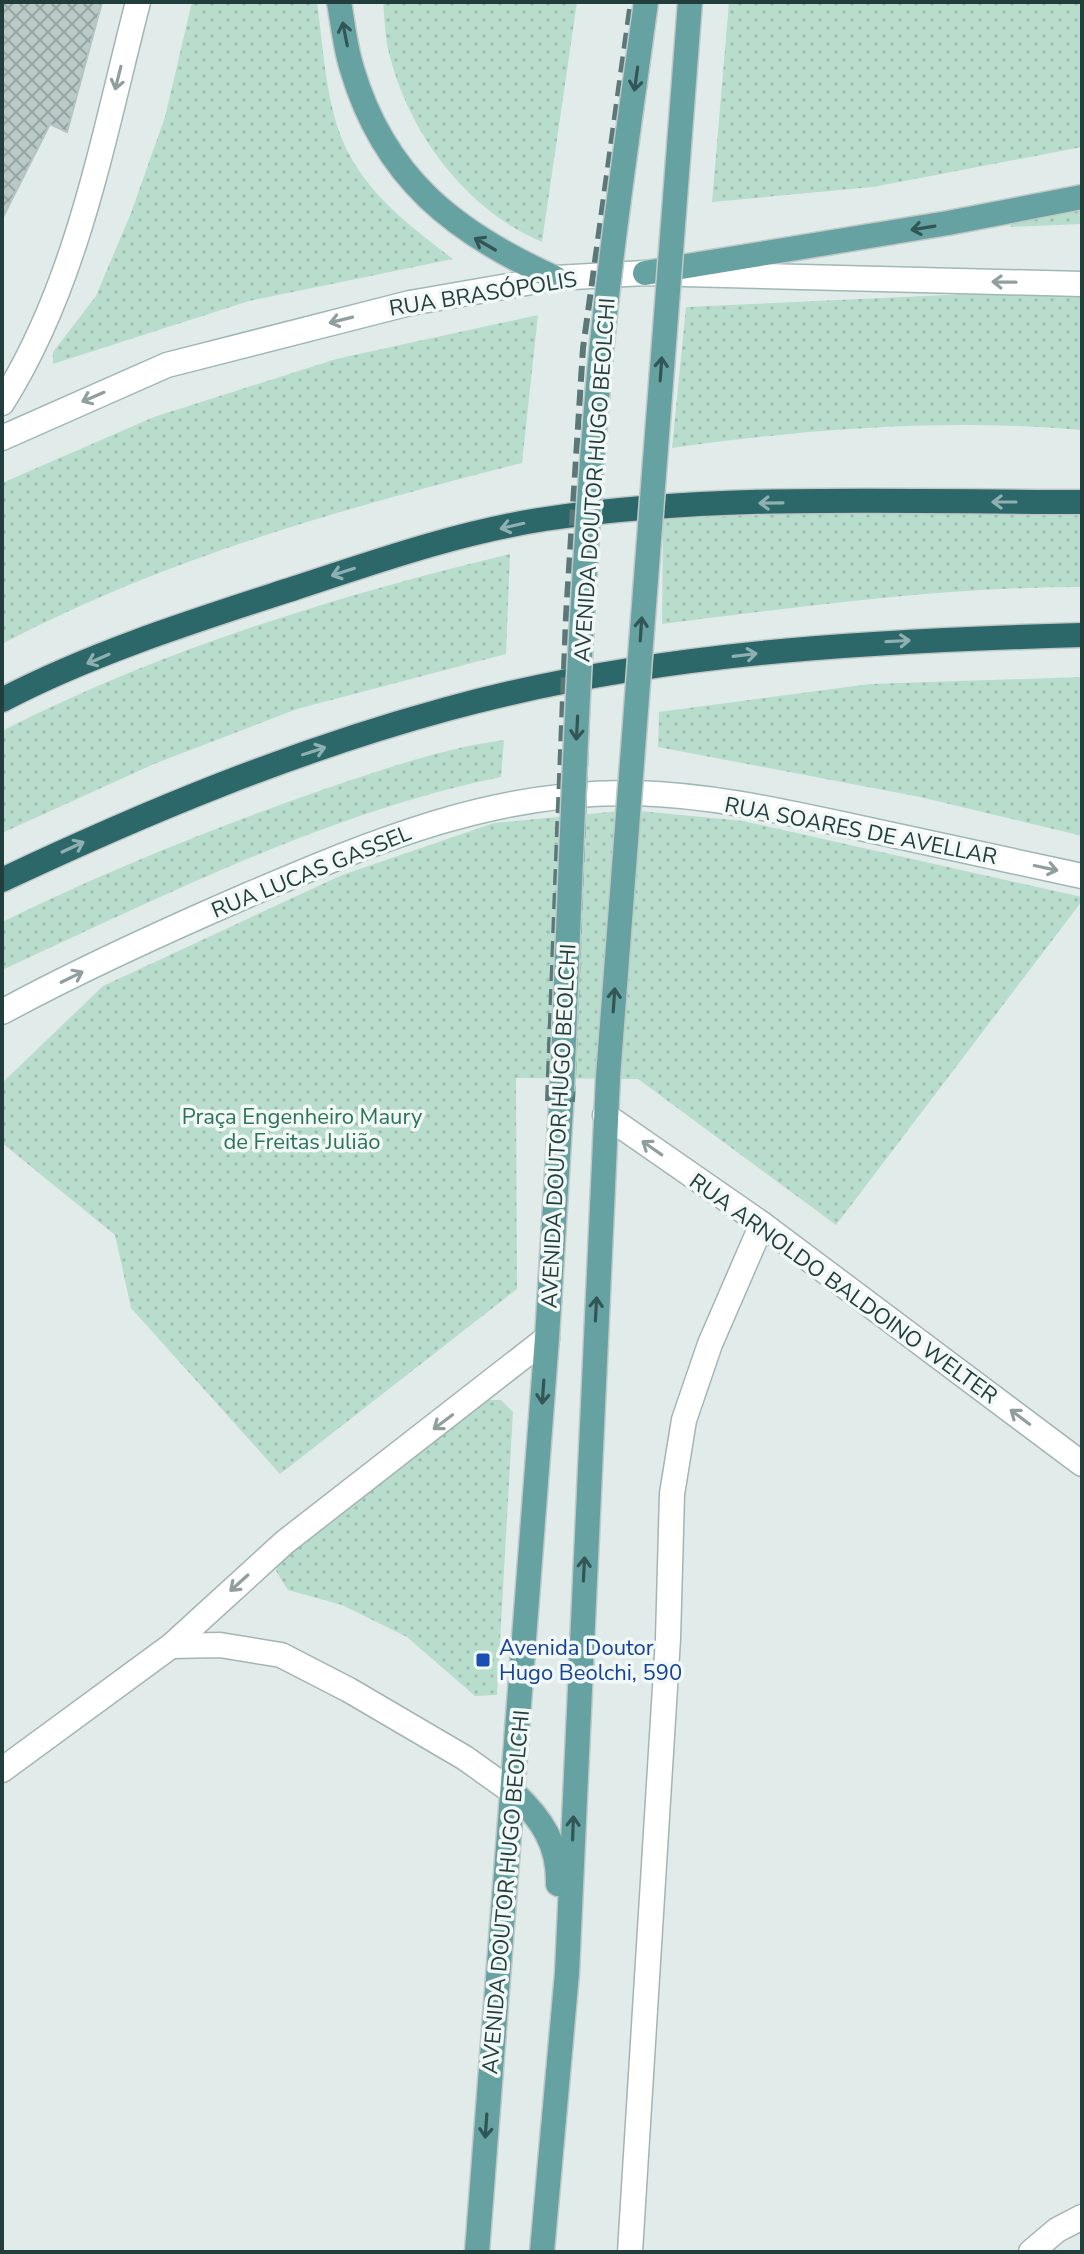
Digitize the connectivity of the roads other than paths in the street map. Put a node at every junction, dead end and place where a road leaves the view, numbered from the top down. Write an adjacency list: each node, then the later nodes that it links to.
1 (138, 2): 9 (street, one-way to 9)
2 (339, 2): 7 (main road, one-way to 2)
3 (646, 2): 21 (main road, AVENIDA DOUTOR HUGO BEOLCHI, one-way to 21, bridge)
4 (690, 2): 12 (main road, AVENIDA DOUTOR HUGO BEOLCHI, one-way to 4, bridge)
5 (1082, 197): 6 (main road, one-way to 6)
6 (645, 273): 7 (street, RUA BRASÓPOLIS); 8 (street, RUA BRASÓPOLIS, one-way to 6)
7 (555, 278): 10 (street, RUA BRASÓPOLIS, one-way to 10)
8 (1082, 284)
9 (2, 403)
10 (2, 438)
11 (1082, 502): 12 (highway, one-way to 12)
12 (650, 508): 14 (highway, one-way to 14); 19 (main road, AVENIDA DOUTOR HUGO BEOLCHI, one-way to 12, bridge)
13 (1082, 635): 17 (highway, one-way to 13)
14 (2, 700)
15 (639, 793): 16 (street, RUA SOARES DE AVELLAR, one-way to 16); 18 (street, RUA LUCAS GASSEL, one-way to 15)
16 (1082, 876)
17 (2, 880)
18 (5, 1012)
19 (605, 1115): 20 (street, RUA ARNOLDO BALDOINO WELTER, one-way to 19); 26 (main road, AVENIDA DOUTOR HUGO BEOLCHI, one-way to 19)
20 (762, 1224): 22 (street, RUA ARNOLDO BALDOINO WELTER, one-way to 20); 30 (street)
21 (547, 1338): 23 (street, one-way to 23); 25 (main road, AVENIDA DOUTOR HUGO BEOLCHI, one-way to 25)
22 (1082, 1464)
23 (171, 1646): 24 (street); 25 (street)
24 (2, 1770)
25 (514, 1793): 26 (main road); 28 (main road, AVENIDA DOUTOR HUGO BEOLCHI, one-way to 28)
26 (556, 2074): 29 (main road, AVENIDA DOUTOR HUGO BEOLCHI)
27 (1082, 2217): 31 (street)
28 (477, 2252)
29 (542, 2252)
30 (630, 2252)
31 (1031, 2252)

